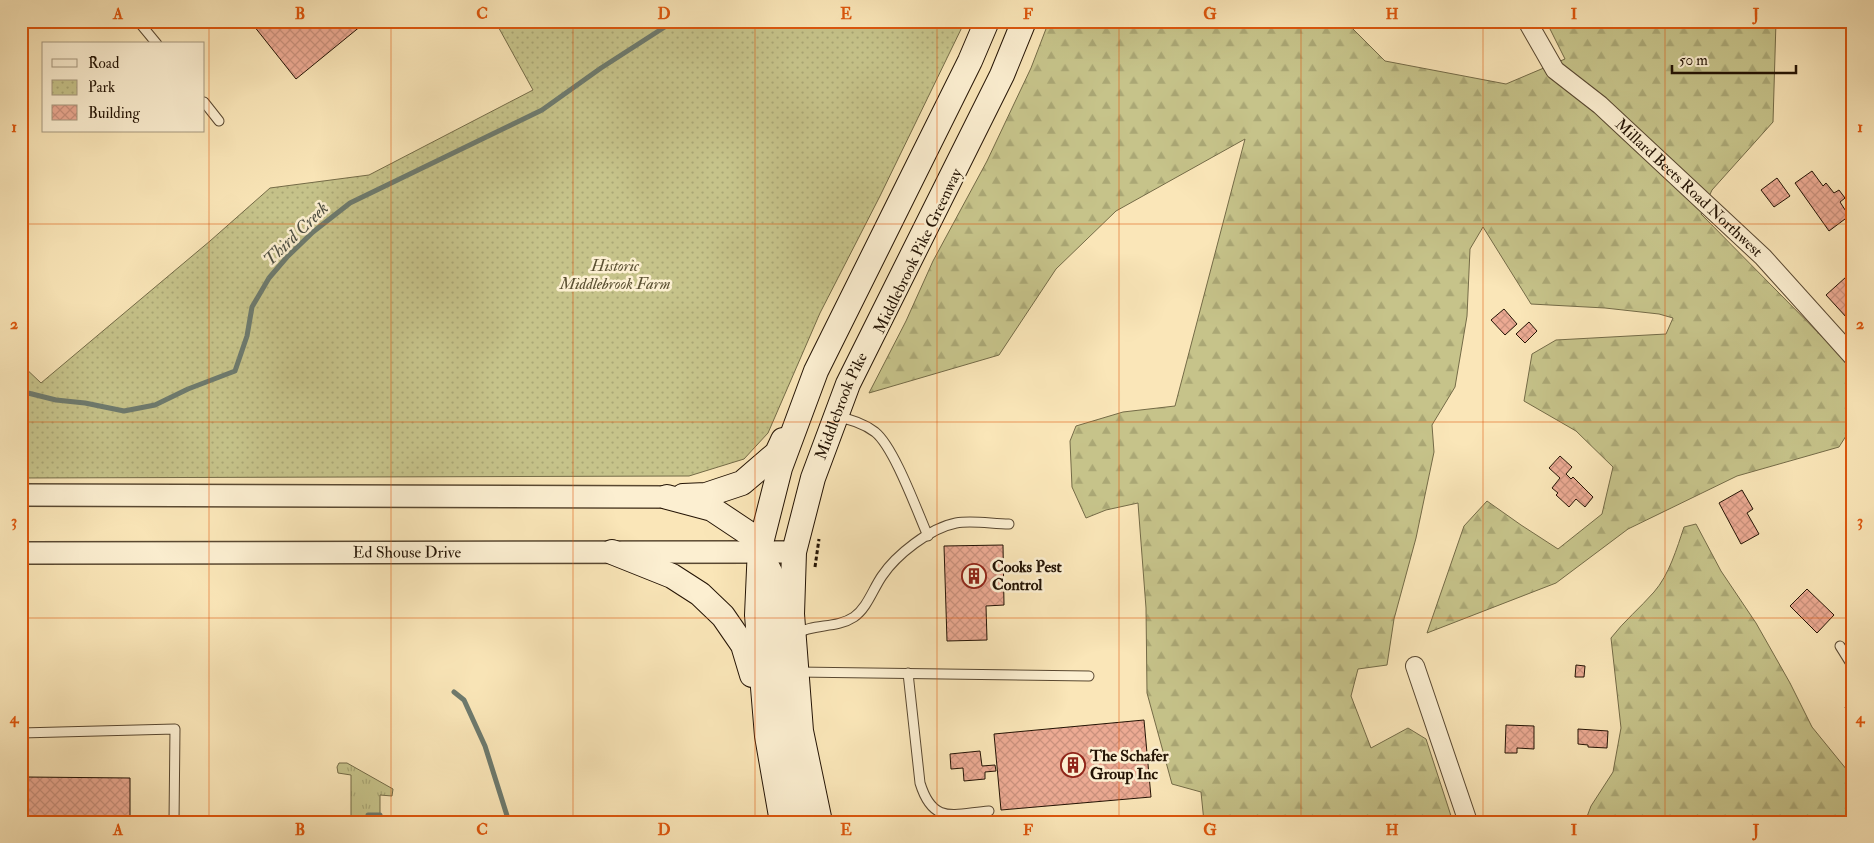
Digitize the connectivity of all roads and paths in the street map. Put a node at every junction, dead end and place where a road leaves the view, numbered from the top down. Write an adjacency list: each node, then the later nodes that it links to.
1 (138, 21): 5 (lane)
2 (987, 21): 9 (main road)
3 (1024, 21): 10 (main road, Middlebrook Pike)
4 (1527, 21): 8 (street, Millard Beets Road Northwest)
5 (154, 42)
6 (205, 103): 7 (lane)
7 (219, 121)
8 (1853, 357)
9 (816, 371): 12 (main road); 17 (main road)
10 (836, 417): 15 (lane); 18 (main road, Middlebrook Pike)
11 (21, 495): 12 (street)
12 (667, 497): 17 (main road)
13 (1010, 524): 15 (lane)
14 (820, 535): 20 (path)
15 (928, 536): 21 (lane)
16 (612, 552): 17 (street, Ed Shouse Drive); 19 (street, Ed Shouse Drive); 28 (main road)
17 (759, 552): 18 (street, Ed Shouse Drive); 28 (main road); 33 (main road)
18 (794, 552): 21 (main road, Middlebrook Pike)
19 (21, 553)
20 (814, 571)
21 (794, 636): 25 (main road, Middlebrook Pike)
22 (1840, 646): 24 (lane)
23 (1415, 666): 35 (street)
24 (1853, 667)
25 (796, 672): 26 (lane); 34 (main road, Middlebrook Pike)
26 (908, 673): 27 (lane); 30 (lane)
27 (1090, 676)
28 (766, 722): 32 (main road)
29 (21, 733): 31 (lane)
30 (989, 811)
31 (174, 822)
32 (782, 822)
33 (802, 822)
34 (820, 822)
35 (1468, 822)

